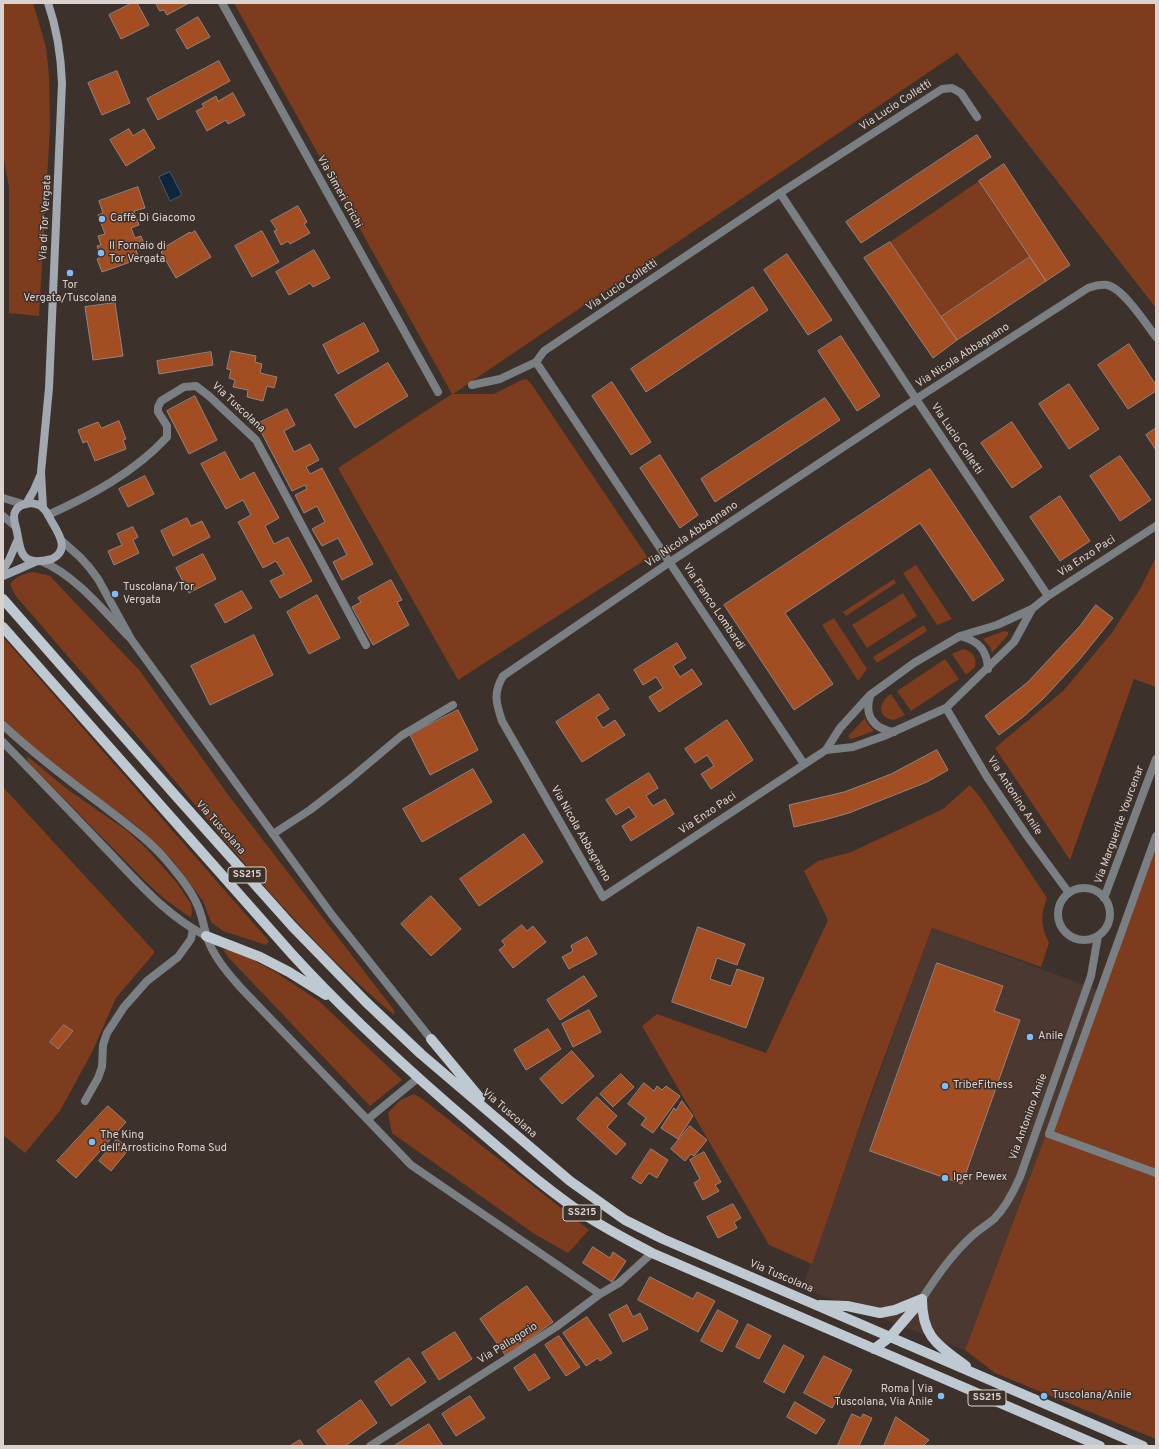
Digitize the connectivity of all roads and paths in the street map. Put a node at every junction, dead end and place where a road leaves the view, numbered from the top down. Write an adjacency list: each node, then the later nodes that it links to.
1 (48, 3): 10 (main road, Via di Tor Vergata)
2 (222, 3): 8 (street, Via Simeri Crichi)
3 (977, 117): 4 (street, Via Lucio Colletti)
4 (780, 194): 6 (street, Via Lucio Colletti); 9 (street, Via Lucio Colletti)
5 (1156, 337): 9 (street, Via Nicola Abbagnano)
6 (536, 362): 7 (street, Via Lucio Colletti); 21 (street, Via Franco Lombardi)
7 (472, 385)
8 (438, 392)
9 (916, 399): 21 (street, Via Nicola Abbagnano); 24 (street, Via Lucio Colletti)
10 (41, 472): 12 (main road); 13 (main road, Via di Tor Vergata)
11 (3, 498): 12 (street)
12 (25, 504): 13 (main road); 16 (main road)
13 (43, 508): 14 (main road)
14 (48, 515): 19 (main road); 30 (street, Via Tuscolana)
15 (3, 516): 16 (street)
16 (15, 526): 18 (main road)
17 (1156, 526): 24 (street, Via Enzo Paci)
18 (18, 538): 20 (main road); 22 (main road)
19 (62, 541): 20 (main road); 29 (street)
20 (38, 561): 23 (main road); 29 (street)
21 (670, 562): 40 (street, Via Franco Lombardi); 44 (street, Via Nicola Abbagnano)
22 (3, 570)
23 (3, 576)
24 (1048, 596): 26 (street, Via Enzo Paci)
25 (6, 603): 54 (main road, Via Tuscolana / SS215)
26 (1032, 609): 28 (street, Via Enzo Paci); 31 (street, Via Enzo Paci)
27 (3, 627): 49 (main road, SS215)
28 (960, 636): 31 (street); 32 (street, Via Enzo Paci)
29 (131, 639): 41 (street)
30 (366, 645)
31 (988, 669): 34 (street, Via Enzo Paci)
32 (870, 695): 36 (street); 38 (street, Via Enzo Paci)
33 (453, 705): 41 (street)
34 (946, 708): 36 (street, Via Enzo Paci); 43 (street, Via Antonino Anile)
35 (3, 725): 47 (street)
36 (894, 732): 38 (street, Via Enzo Paci)
37 (3, 742): 46 (street)
38 (826, 750): 40 (street, Via Enzo Paci)
39 (1156, 759): 45 (street, Via Marguerite Yourcenar)
40 (804, 764): 44 (street, Via Enzo Paci)
41 (273, 834): 50 (street)
42 (1156, 836): 55 (street)
43 (1069, 893): 45 (street); 48 (street)
44 (603, 897)
45 (1104, 898): 48 (street, Via Antonino Anile)
46 (193, 929): 47 (street); 52 (street)
47 (206, 936): 49 (main road); 53 (street)
48 (1098, 936): 58 (street, Via Antonino Anile)
49 (338, 1003): 51 (main road, SS215)
50 (431, 1039): 54 (main road)
51 (418, 1078): 53 (street); 56 (main road, SS215)
52 (85, 1101)
53 (368, 1119): 57 (street)
54 (504, 1125): 59 (main road, Via Tuscolana / SS215)
55 (1156, 1173)
56 (652, 1253): 57 (street, Via Pallagorio); 61 (main road, SS215)
57 (600, 1294): 64 (street, Via Pallagorio)
58 (922, 1299): 59 (main road); 60 (main road); 62 (main road)
59 (817, 1306): 60 (main road, Via Tuscolana / SS215)
60 (890, 1337): 61 (main road); 62 (main road, Via Tuscolana / SS215)
61 (874, 1349): 63 (main road, SS215)
62 (980, 1376): 66 (main road, Via Tuscolana / SS215)
63 (1086, 1444): 65 (main road, SS215)
64 (370, 1446)
65 (1100, 1446)
66 (1144, 1446)

